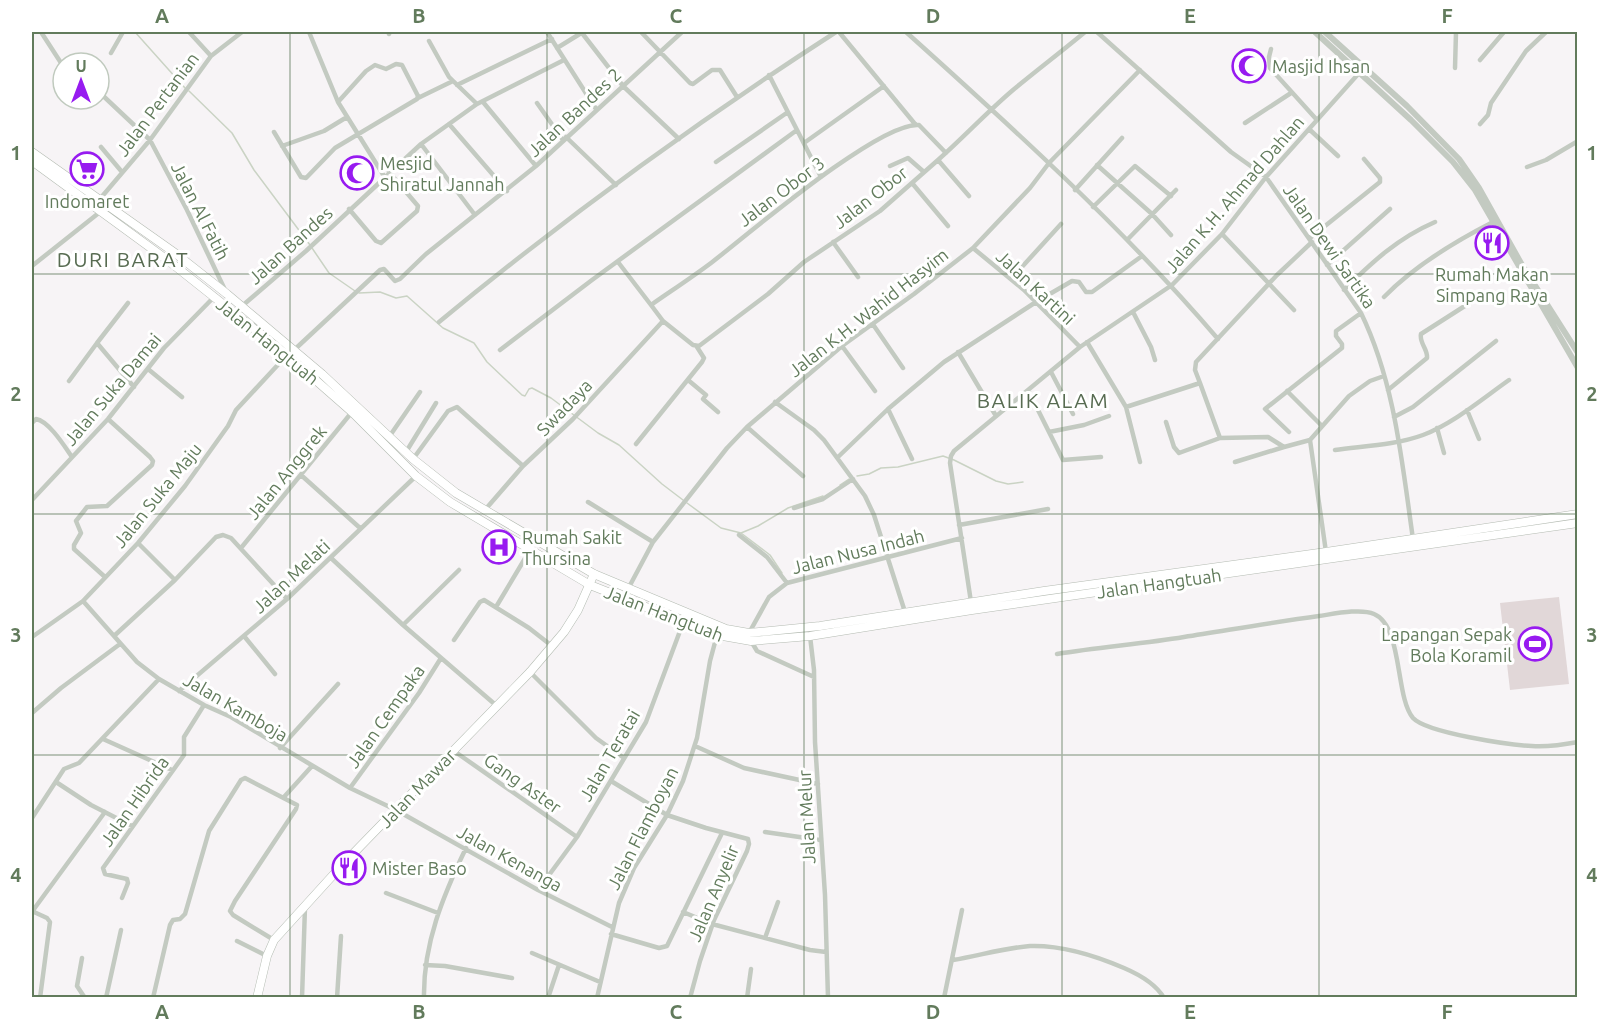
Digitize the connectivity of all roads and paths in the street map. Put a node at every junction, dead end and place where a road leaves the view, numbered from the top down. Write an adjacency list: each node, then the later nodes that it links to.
1 (41, 32): 23 (street)
2 (123, 32): 25 (street)
3 (189, 32): 26 (street)
4 (242, 32): 26 (street, Jalan Pertanian)
5 (309, 32): 39 (street)
6 (548, 32): 19 (street)
7 (583, 32): 21 (street); 34 (street)
8 (641, 32): 24 (street)
9 (682, 32): 24 (street, Jalan Bandes 2)
10 (837, 32): 32 (street); 35 (street)
11 (906, 32): 44 (street)
12 (1085, 32): 44 (street, Jalan Obor)
13 (1097, 32): 30 (street, Jalan Dewi Sartika)
14 (1315, 32): 31 (street)
15 (1324, 32): 67 (street)
16 (1456, 32): 29 (street)
17 (1504, 32): 28 (street)
18 (1546, 32): 51 (street)
19 (552, 39): 21 (street); 33 (street)
20 (429, 41): 33 (street)
21 (557, 48): 27 (street)
22 (1271, 49): 36 (street)
23 (53, 51)
24 (661, 51): 34 (street, Jalan Bandes 2); 37 (street)
25 (111, 52)
26 (211, 56): 58 (street, Jalan Pertanian)
27 (564, 60): 41 (street, Jalan Bandes); 43 (street)
28 (1480, 60)
29 (1455, 68)
30 (1140, 70): 73 (street, Jalan K.H. Wahid Hasyim); 82 (street, Jalan Dewi Sartika)
31 (1360, 72): 47 (street, Jalan K.H. Ahmad Dahlan); 67 (street)
32 (769, 75): 37 (street); 45 (street)
33 (455, 83): 38 (street); 41 (street)
34 (623, 86): 43 (street, Jalan Bandes 2); 59 (street)
35 (884, 86): 50 (street); 61 (street)
36 (1291, 93): 47 (street); 48 (street)
37 (737, 97): 59 (street)
38 (418, 98): 39 (street); 55 (street)
39 (338, 102): 46 (street)
40 (111, 103): 58 (street, Jalan Al Fatih)
41 (480, 103): 49 (street, Jalan Bandes); 75 (street)
42 (537, 103): 56 (street)
43 (596, 109): 56 (street, Jalan Bandes 2)
44 (991, 111): 66 (street, Jalan Obor); 73 (street)
45 (788, 112): 53 (street); 72 (street)
46 (347, 117): 55 (street); 63 (street)
47 (1317, 120): 52 (street, Jalan K.H. Ahmad Dahlan)
48 (1245, 123)
49 (449, 124): 62 (street, Jalan Bandes); 88 (street)
50 (915, 124): 66 (street); 81 (street, Jalan Obor 3)
51 (1480, 124)
52 (1309, 129): 68 (street); 82 (street, Jalan K.H. Ahmad Dahlan)
53 (797, 130): 61 (street); 109 (street)
54 (273, 132): 63 (street)
55 (357, 133): 63 (street); 80 (street)
56 (565, 138): 75 (street, Jalan Bandes 2); 85 (street)
57 (1122, 138): 74 (street)
58 (150, 140): 78 (street, Jalan Pertanian); 117 (street, Jalan Al Fatih)
59 (679, 140): 85 (street)
60 (1578, 141): 77 (street)
61 (804, 143): 81 (street)
62 (421, 144): 80 (street, Jalan Bandes); 97 (street)
63 (282, 146)
64 (101, 147): 78 (street)
65 (32, 152): 91 (main road, Jalan Hangtuah)
66 (946, 153): 70 (street, Jalan Obor)
67 (1448, 153): 99 (street); 142 (street)
68 (1338, 156)
69 (1364, 159): 105 (street)
70 (938, 160): 79 (street, Jalan Obor); 89 (street)
71 (32, 162): 95 (main road, Jalan Hangtuah)
72 (716, 162)
73 (1048, 163): 86 (street); 107 (street, Jalan K.H. Wahid Hasyim)
74 (1097, 165): 84 (street); 86 (street)
75 (536, 166): 88 (street, Jalan Bandes 2)
76 (890, 166): 79 (street)
77 (1527, 167)
78 (122, 172): 91 (street, Jalan Pertanian)
79 (924, 172): 83 (street, Jalan Obor)
80 (387, 174): 93 (street, Jalan Bandes); 93 (street)
81 (821, 177): 123 (street, Jalan Obor 3)
82 (1266, 177): 102 (street, Jalan K.H. Ahmad Dahlan); 105 (street, Jalan Dewi Sartika)
83 (912, 183): 101 (street); 106 (street, Jalan Obor)
84 (1117, 184): 90 (street); 92 (street); 96 (street)
85 (616, 185): 129 (street)
86 (1075, 190): 92 (street)
87 (1176, 190): 90 (street)
88 (507, 191): 97 (street, Jalan Bandes 2)
89 (969, 196)
90 (1171, 196): 96 (street)
91 (99, 200): 117 (main road, Jalan Hangtuah)
92 (1094, 207): 104 (street)
93 (349, 209): 124 (street, Jalan Bandes)
94 (1390, 209): 110 (street)
95 (100, 212): 111 (street); 119 (main road, Jalan Hangtuah)
96 (1152, 214): 103 (street); 104 (street)
97 (475, 215): 141 (street, Jalan Bandes 2)
98 (1435, 222): 116 (street)
99 (1492, 222): 120 (street); 145 (street)
100 (1061, 224): 113 (street)
101 (948, 226)
102 (1222, 234): 114 (street); 115 (street, Jalan K.H. Ahmad Dahlan)
103 (1171, 235)
104 (1127, 240): 108 (street)
105 (1311, 240): 110 (street, Jalan Dewi Sartika); 114 (street)
106 (833, 242): 112 (street); 137 (street, Jalan Obor)
107 (973, 248): 113 (street, Jalan Kartini); 130 (street, Jalan K.H. Wahid Hasyim)
108 (1142, 256): 115 (street); 121 (street)
109 (618, 262): 123 (street); 139 (street)
110 (1328, 265): 116 (street, Jalan Dewi Sartika)
111 (32, 266)
112 (858, 277)
113 (1011, 279): 121 (street, Jalan Kartini)
114 (1270, 283): 125 (street); 132 (street)
115 (1172, 285): 126 (street, Jalan K.H. Ahmad Dahlan); 132 (street)
116 (1344, 290): 127 (street, Jalan Dewi Sartika)
117 (227, 294): 124 (main road, Jalan Hangtuah)
118 (1482, 295): 155 (street)
119 (214, 297): 131 (main road, Jalan Hangtuah); 146 (street, Jalan Suka Damai)
120 (1384, 297)
121 (1036, 302): 138 (street, Jalan Kartini); 140 (street)
122 (128, 303): 135 (street)
123 (651, 305): 128 (street)
124 (241, 307): 131 (main road, Jalan Hangtuah)
125 (1294, 310)
126 (1133, 312): 134 (street, Jalan K.H. Ahmad Dahlan); 143 (street)
127 (1361, 313): 148 (street, Jalan Dewi Sartika); 157 (street)
128 (663, 321): 137 (street); 196 (street, Swadaya)
129 (439, 322)
130 (872, 323): 136 (street, Jalan K.H. Wahid Hasyim); 144 (street)
131 (268, 335): 141 (main road, Jalan Hangtuah)
132 (1218, 339): 152 (street)
133 (1496, 341): 170 (street)
134 (1087, 342): 138 (street, Jalan K.H. Ahmad Dahlan); 162 (street)
135 (97, 344): 151 (street); 153 (street)
136 (842, 345): 156 (street); 160 (street, Jalan K.H. Wahid Hasyim)
137 (697, 347): 149 (street)
138 (1080, 347): 147 (street, Jalan K.H. Ahmad Dahlan)
139 (501, 350)
140 (958, 352): 163 (street); 168 (street)
141 (290, 353): 165 (main road, Jalan Hangtuah); 179 (main road, Jalan Hangtuah); 218 (street, Jalan Suka Maju)
142 (1578, 353)
143 (1155, 360)
144 (903, 368)
145 (1578, 368)
146 (148, 369): 153 (street, Jalan Suka Damai); 159 (street)
147 (1051, 372): 154 (street, Jalan K.H. Ahmad Dahlan); 167 (street)
148 (1384, 376): 155 (street, Jalan Dewi Sartika); 174 (street)
149 (688, 380): 166 (street); 184 (street)
150 (1509, 380): 164 (street)
151 (69, 381)
152 (1200, 383): 162 (street); 180 (street)
153 (134, 387): 171 (street, Jalan Suka Damai)
154 (1028, 390): 168 (street, Jalan K.H. Ahmad Dahlan); 177 (street)
155 (1388, 390): 170 (street, Jalan Dewi Sartika)
156 (875, 391)
157 (1287, 391): 174 (street); 178 (street)
158 (420, 392): 179 (street)
159 (182, 397)
160 (775, 402): 175 (street, Jalan K.H. Wahid Hasyim); 190 (street)
161 (436, 403): 187 (street)
162 (1126, 407): 194 (street)
163 (888, 408): 190 (street); 193 (street)
164 (1467, 410): 176 (street); 182 (street)
165 (352, 412): 197 (street, Jalan Anggrek); 198 (main road, Jalan Hangtuah)
166 (718, 412)
167 (1073, 414)
168 (996, 416): 210 (street, Jalan K.H. Ahmad Dahlan)
169 (1109, 416): 177 (street)
170 (1394, 417): 183 (street, Jalan Dewi Sartika)
171 (108, 419): 189 (street, Jalan Suka Damai); 226 (street)
172 (1166, 422): 180 (street)
173 (32, 423): 189 (street)
174 (1322, 426): 181 (street)
175 (747, 427): 199 (street); 217 (street, Jalan K.H. Wahid Hasyim)
176 (1437, 428): 183 (street); 188 (street)
177 (1049, 432): 191 (street)
178 (1289, 432)
179 (389, 437): 187 (main road, Jalan Hangtuah)
180 (1220, 438): 185 (street)
181 (1310, 440): 185 (street); 221 (street)
182 (1479, 440)
183 (1399, 441): 186 (street); 216 (street, Jalan Dewi Sartika)
184 (636, 444)
185 (1284, 447): 195 (street)
186 (1335, 450)
187 (406, 452): 192 (main road, Jalan Hangtuah)
188 (1444, 453)
189 (72, 457): 202 (street, Jalan Suka Damai)
190 (838, 457): 200 (street)
191 (1101, 457)
192 (413, 459): 196 (street); 201 (main road, Jalan Hangtuah)
193 (912, 459)
194 (1140, 462)
195 (1234, 462)
196 (523, 466): 207 (street, Swadaya)
197 (301, 475): 211 (street); 219 (street, Jalan Anggrek)
198 (416, 476): 203 (main road, Jalan Hangtuah); 211 (street, Jalan Melati)
199 (803, 476)
200 (853, 479): 205 (street); 223 (street)
201 (456, 493): 203 (main road); 207 (main road, Jalan Hangtuah)
202 (32, 500)
203 (450, 502): 220 (main road, Jalan Hangtuah)
204 (588, 502): 217 (street)
205 (794, 508)
206 (1048, 509): 210 (street)
207 (484, 510): 225 (main road, Jalan Hangtuah)
208 (1578, 513): 212 (main road, Jalan Hangtuah)
209 (1578, 523): 214 (main road, Jalan Hangtuah)
210 (960, 525): 215 (street)
211 (360, 528): 222 (street, Jalan Melati)
212 (1484, 528): 214 (main road); 216 (main road, Jalan Hangtuah)
213 (739, 535): 228 (street)
214 (1487, 537): 231 (main road, Jalan Hangtuah)
215 (963, 538): 223 (street, Jalan Nusa Indah); 234 (street)
216 (1413, 539): 221 (main road, Jalan Hangtuah)
217 (652, 542): 230 (street, Jalan K.H. Wahid Hasyim)
218 (138, 543): 226 (street, Jalan Suka Maju); 227 (street)
219 (241, 548): 227 (street); 232 (street)
220 (530, 550): 229 (main road, Jalan Hangtuah); 235 (street)
221 (1326, 552): 231 (main road, Jalan Hangtuah)
222 (331, 558): 232 (street, Jalan Melati); 238 (street, Jalan Cempaka)
223 (888, 558): 228 (street, Jalan Nusa Indah); 236 (street)
224 (459, 570): 238 (street)
225 (594, 574): 229 (main road, Jalan Mawar); 230 (main road, Jalan Hangtuah)
226 (105, 577): 233 (street, Jalan Suka Maju)
227 (175, 580): 240 (street)
228 (787, 583): 244 (street, Jalan Nusa Indah)
229 (590, 585): 237 (main road, Jalan Hangtuah); 247 (main road, Jalan Mawar)
230 (628, 589): 244 (main road, Jalan Hangtuah)
231 (1025, 598): 234 (main road, Jalan Hangtuah); 242 (main road, Jalan Hangtuah)
232 (287, 599): 241 (street, Jalan Melati)
233 (83, 601): 240 (street, Jalan Kamboja); 243 (street, Jalan Suka Maju)
234 (971, 602): 236 (main road, Jalan Hangtuah)
235 (496, 607): 245 (street); 247 (street)
236 (905, 612): 244 (main road, Jalan Hangtuah)
237 (683, 623): 239 (main road, Jalan Hangtuah); 264 (street, Jalan Teratai)
238 (403, 625): 249 (street, Jalan Cempaka)
239 (717, 635): 244 (main road, Jalan Hangtuah); 261 (street, Jalan Flamboyan)
240 (114, 636): 246 (street, Jalan Kamboja)
241 (244, 636): 251 (street); 255 (street, Jalan Melati)
242 (810, 636): 244 (main road, Jalan Hangtuah); 252 (street, Jalan Melur)
243 (32, 637)
244 (750, 637): 252 (street)
245 (454, 640)
246 (120, 644): 253 (street, Jalan Kamboja); 258 (street)
247 (552, 646): 250 (main road, Jalan Mawar)
248 (1057, 654): 260 (street)
249 (441, 658): 257 (street, Jalan Cempaka); 270 (street, Jalan Cempaka)
250 (530, 672): 257 (main road, Jalan Mawar); 264 (street)
251 (275, 674)
252 (814, 677): 269 (street, Jalan Melur)
253 (159, 679): 255 (street, Jalan Kamboja); 259 (street)
254 (338, 684): 262 (street)
255 (179, 691): 256 (street, Jalan Kamboja)
256 (204, 705): 262 (street, Jalan Kamboja); 266 (street, Jalan Hibrida)
257 (498, 707): 263 (main road, Jalan Mawar)
258 (32, 713)
259 (104, 739): 266 (street); 268 (street)
260 (1578, 742)
261 (694, 746): 269 (street); 274 (street, Jalan Flamboyan)
262 (280, 748): 265 (street, Jalan Kamboja)
263 (454, 751): 272 (main road, Jalan Mawar); 279 (street, Gang Aster)
264 (624, 758): 267 (street, Jalan Teratai)
265 (312, 766): 270 (street, Jalan Kamboja); 271 (street)
266 (172, 770): 276 (street, Jalan Hibrida)
267 (611, 781): 274 (street, Jalan Anyelir); 279 (street, Jalan Teratai)
268 (56, 782): 273 (street); 275 (street)
269 (818, 784): 280 (street, Jalan Melur)
270 (350, 788): 272 (street, Jalan Kamboja)
271 (284, 797): 298 (street); 313 (street)
272 (396, 810): 281 (street, Jalan Kenanga); 286 (main road, Jalan Mawar)
273 (105, 812): 276 (street); 289 (street)
274 (667, 815): 278 (street, Jalan Anyelir); 293 (street, Jalan Flamboyan)
275 (32, 818)
276 (132, 826): 284 (street, Jalan Hibrida)
277 (765, 832): 280 (street)
278 (722, 833): 288 (street); 292 (street, Jalan Anyelir)
279 (577, 837): 282 (street, Jalan Teratai)
280 (820, 840): 300 (street, Jalan Melur)
281 (466, 848): 282 (street, Jalan Kenanga); 290 (street)
282 (538, 890): 293 (street, Jalan Kenanga)
283 (386, 893): 290 (street)
284 (122, 898)
285 (778, 902): 297 (street)
286 (305, 904): 298 (main road, Jalan Mawar); 315 (street)
287 (962, 910): 304 (street)
288 (683, 912): 292 (street); 295 (street)
289 (35, 913): 291 (street); 310 (street)
290 (438, 913): 305 (street)
291 (32, 919)
292 (712, 924): 297 (street); 320 (street, Jalan Anyelir)
293 (612, 927): 295 (street, Jalan Flamboyan)
294 (121, 930): 312 (street)
295 (611, 934): 309 (street, Jalan Flamboyan)
296 (341, 936): 316 (street)
297 (765, 938): 300 (street)
298 (274, 940): 302 (main road, Jalan Mawar)
299 (237, 941): 302 (street)
300 (826, 952): 322 (street, Jalan Melur)
301 (532, 953): 306 (street)
302 (267, 956): 314 (main road, Jalan Mawar)
303 (82, 958): 311 (street)
304 (953, 960): 323 (street); 324 (street)
305 (425, 964): 308 (street); 317 (street)
306 (559, 965): 309 (street); 318 (street)
307 (751, 969): 321 (street)
308 (512, 978)
309 (600, 982): 319 (street, Jalan Flamboyan)
310 (39, 998)
311 (85, 998)
312 (106, 998)
313 (153, 998)
314 (257, 998)
315 (302, 998)
316 (337, 998)
317 (424, 998)
318 (548, 998)
319 (597, 998)
320 (690, 998)
321 (747, 998)
322 (828, 998)
323 (944, 998)
324 (1164, 998)

